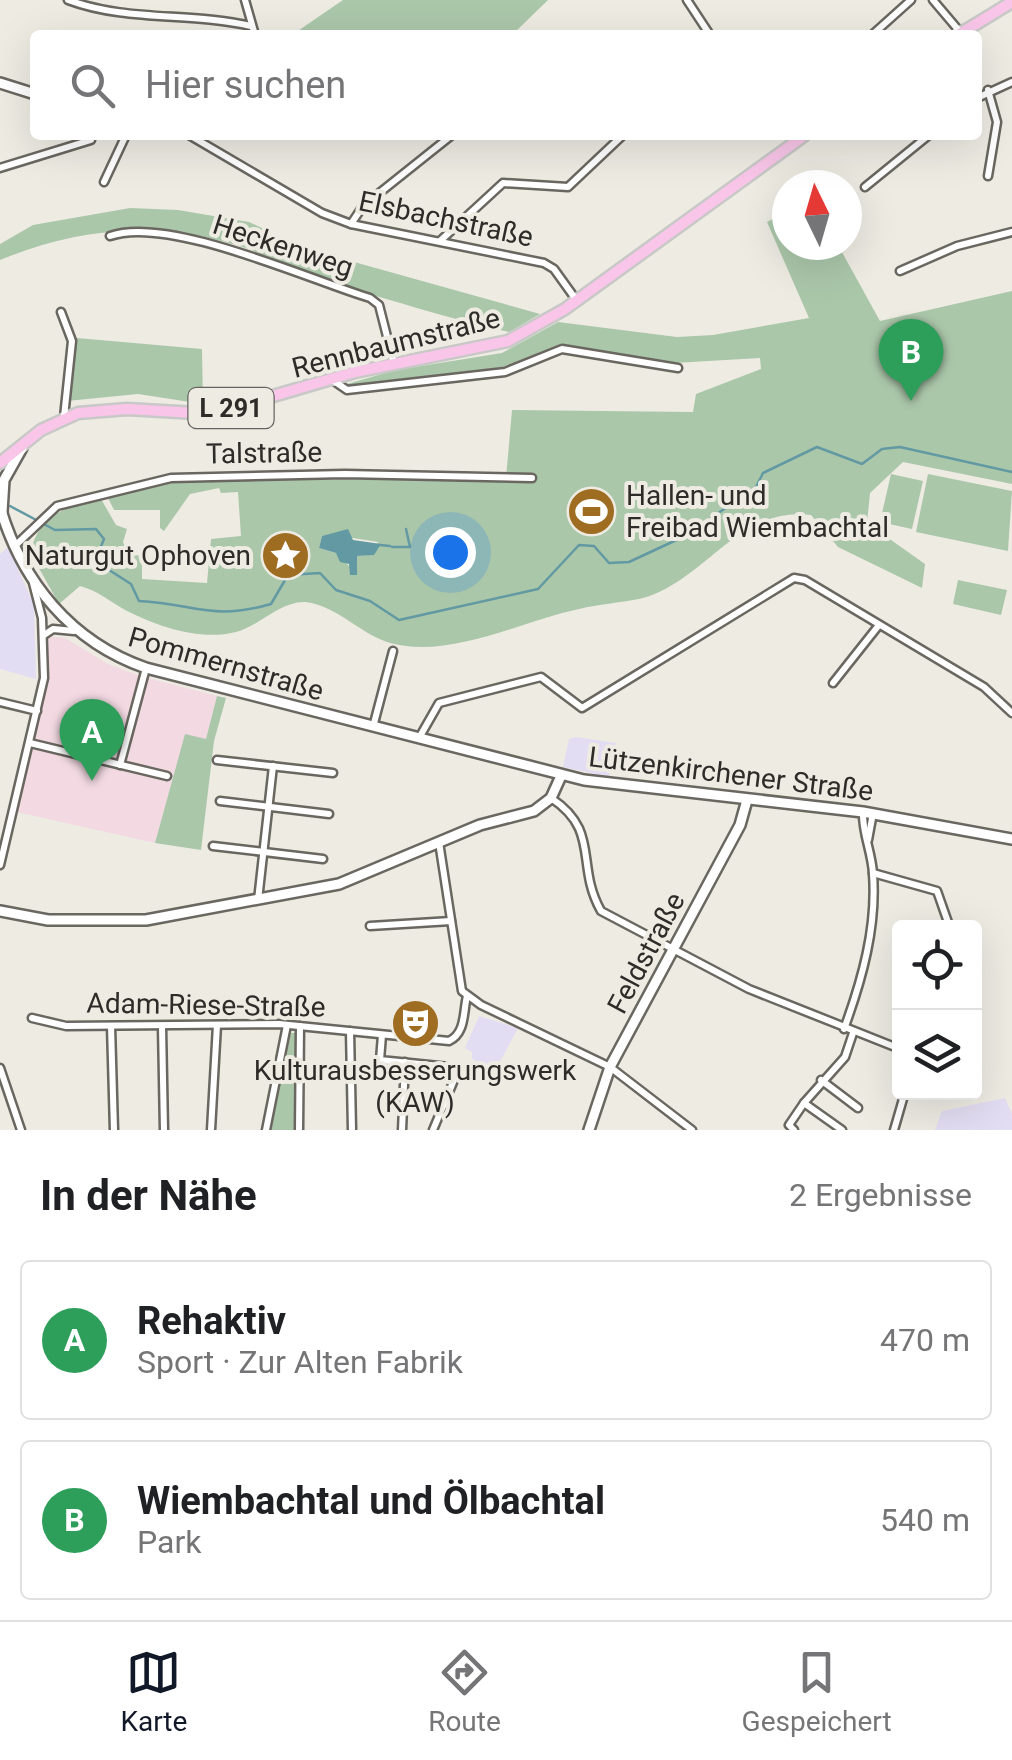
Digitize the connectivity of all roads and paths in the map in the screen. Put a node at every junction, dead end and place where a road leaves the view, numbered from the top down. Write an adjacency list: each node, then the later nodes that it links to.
1 (68, 0): 7 (street)
2 (246, 0): 8 (street)
3 (687, 0): 9 (street)
4 (910, 0): 10 (street)
5 (933, 0): 11 (street)
6 (1012, 2): 12 (main road)
7 (250, 30)
8 (253, 30)
9 (707, 30)
10 (877, 30)
11 (957, 30)
12 (966, 30)
13 (1012, 82): 15 (street)
14 (0, 83): 16 (main road)
15 (988, 90): 17 (street); 26 (street)
16 (30, 92)
17 (982, 94)
18 (91, 140): 25 (street)
19 (124, 140): 27 (street)
20 (198, 140): 29 (street, Elsbachstraße)
21 (446, 140): 29 (street)
22 (618, 140): 32 (street)
23 (799, 140): 34 (main road, Rennbaumstraße / L 291)
24 (923, 140): 28 (street)
25 (0, 168)
26 (988, 176)
27 (104, 182)
28 (865, 186)
29 (351, 224): 32 (street, Elsbachstraße)
30 (1012, 232): 33 (street)
31 (110, 236): 36 (street, Heckenweg)
32 (439, 242): 34 (street, Elsbachstraße)
33 (900, 271)
34 (577, 301): 36 (main road, Rennbaumstraße / L 291)
35 (61, 312): 39 (street)
36 (394, 364): 38 (main road, Rennbaumstraße / L 291)
37 (678, 368): 38 (street)
38 (331, 379): 39 (main road, Rennbaumstraße / L 291)
39 (64, 417): 40 (main road, Rennbaumstraße / L 291)
40 (24, 444): 41 (main road, Rennbaumstraße / L 291); 43 (main road)
41 (0, 466)
42 (532, 478): 44 (street, Talstraße)
43 (1, 512): 44 (main road, Pommernstraße)
44 (17, 544): 45 (main road, Pommernstraße)
45 (31, 574): 46 (main road, Pommernstraße); 47 (street)
46 (50, 603): 47 (street); 49 (main road, Pommernstraße)
47 (42, 618): 50 (street)
48 (879, 625): 53 (street); 56 (street); 58 (street)
49 (74, 631): 50 (street); 52 (main road, Pommernstraße)
50 (44, 636): 55 (street)
51 (393, 651): 57 (street)
52 (146, 668): 57 (main road, Pommernstraße); 61 (street)
53 (833, 684)
54 (0, 702): 55 (street)
55 (38, 711): 59 (street)
56 (1012, 713)
57 (373, 727): 58 (main road, Pommernstraße)
58 (418, 739): 65 (main road, Pommernstraße)
59 (30, 743): 61 (street); 79 (street)
60 (217, 760): 62 (street)
61 (120, 765): 64 (street)
62 (273, 766): 63 (street); 70 (street)
63 (332, 773)
64 (167, 776)
65 (561, 776): 66 (main road, Lützenkirchener Straße); 67 (main road, Lützenkirchener Straße)
66 (551, 798): 75 (main road); 86 (street)
67 (726, 798): 68 (main road, Lützenkirchener Straße); 73 (main road)
68 (747, 800): 71 (main road, Lützenkirchener Straße); 73 (main road, Feldstraße)
69 (220, 802): 70 (street)
70 (267, 807): 72 (street); 77 (street)
71 (868, 813): 74 (main road, Lützenkirchener Straße); 80 (street)
72 (328, 814)
73 (740, 825): 86 (main road, Feldstraße)
74 (1012, 839)
75 (440, 842): 81 (main road); 84 (street)
76 (213, 846): 77 (street)
77 (262, 851): 78 (street); 81 (street)
78 (323, 859)
79 (0, 865)
80 (873, 873): 83 (street); 94 (street)
81 (258, 900): 82 (main road)
82 (0, 910)
83 (947, 920)
84 (450, 921): 85 (street); 87 (street)
85 (370, 926)
86 (673, 952): 94 (street); 101 (main road, Feldstraße)
87 (467, 996): 97 (street, Adam-Riese-Straße); 101 (street)
88 (32, 1018): 91 (street, Adam-Riese-Straße)
89 (217, 1025): 90 (street, Adam-Riese-Straße); 92 (street, Adam-Riese-Straße); 110 (street)
90 (287, 1025): 93 (street, Adam-Riese-Straße); 111 (street)
91 (111, 1026): 92 (street, Adam-Riese-Straße); 108 (street)
92 (162, 1026): 109 (street)
93 (300, 1026): 95 (street, Adam-Riese-Straße); 112 (street)
94 (844, 1029): 96 (street)
95 (350, 1031): 97 (street, Adam-Riese-Straße); 113 (street)
96 (853, 1032): 98 (street); 102 (street)
97 (382, 1034): 99 (street)
98 (892, 1046)
99 (406, 1062): 114 (street); 115 (street)
100 (0, 1068): 107 (street)
101 (610, 1068): 116 (main road, Feldstraße); 117 (street)
102 (821, 1080): 104 (street); 105 (street)
103 (903, 1100): 119 (street)
104 (804, 1103): 106 (street); 118 (street)
105 (858, 1108)
106 (840, 1128)
107 (21, 1130)
108 (114, 1130)
109 (164, 1130)
110 (211, 1130)
111 (266, 1130)
112 (299, 1130)
113 (352, 1130)
114 (402, 1130)
115 (433, 1130)
116 (589, 1130)
117 (692, 1130)
118 (794, 1130)
119 (894, 1130)

